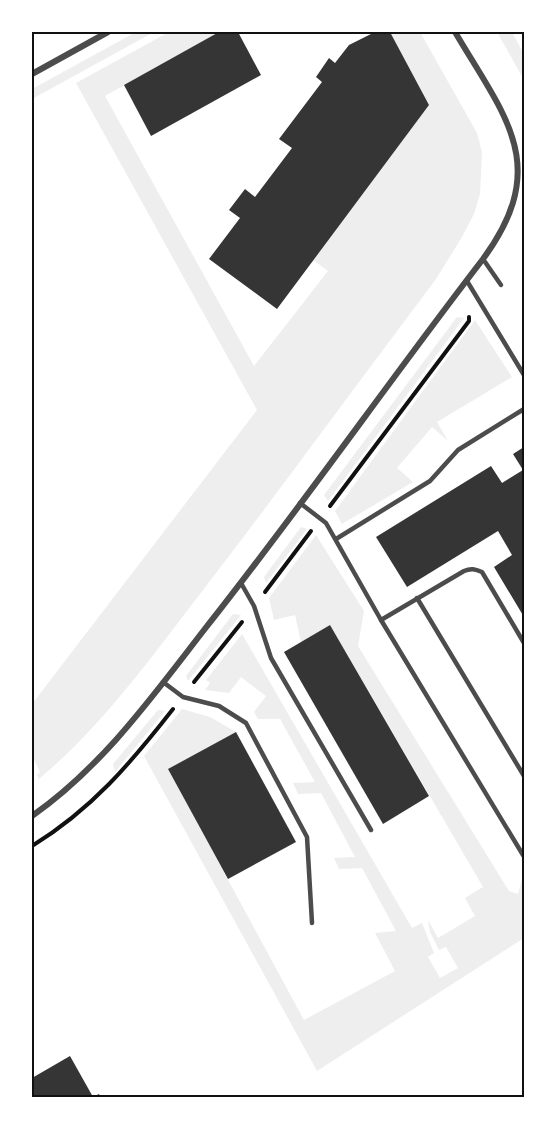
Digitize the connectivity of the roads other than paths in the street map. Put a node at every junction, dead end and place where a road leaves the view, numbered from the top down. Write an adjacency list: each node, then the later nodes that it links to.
1 (108, 32): 3 (street)
2 (455, 32): 4 (street)
3 (32, 74)
4 (516, 196): 5 (street); 6 (street)
5 (525, 198)
6 (483, 259): 7 (street); 8 (lane)
7 (467, 281): 9 (lane); 11 (street)
8 (501, 285)
9 (525, 375)
10 (525, 409): 12 (lane)
11 (300, 503): 12 (lane); 13 (street)
12 (336, 539): 15 (lane)
13 (241, 584): 17 (street); 20 (lane)
14 (417, 598): 15 (lane); 16 (lane); 18 (lane)
15 (381, 620): 21 (lane)
16 (525, 643)
17 (163, 682): 19 (street); 22 (lane)
18 (525, 776)
19 (32, 816)
20 (371, 830)
21 (523, 855)
22 (312, 923)

